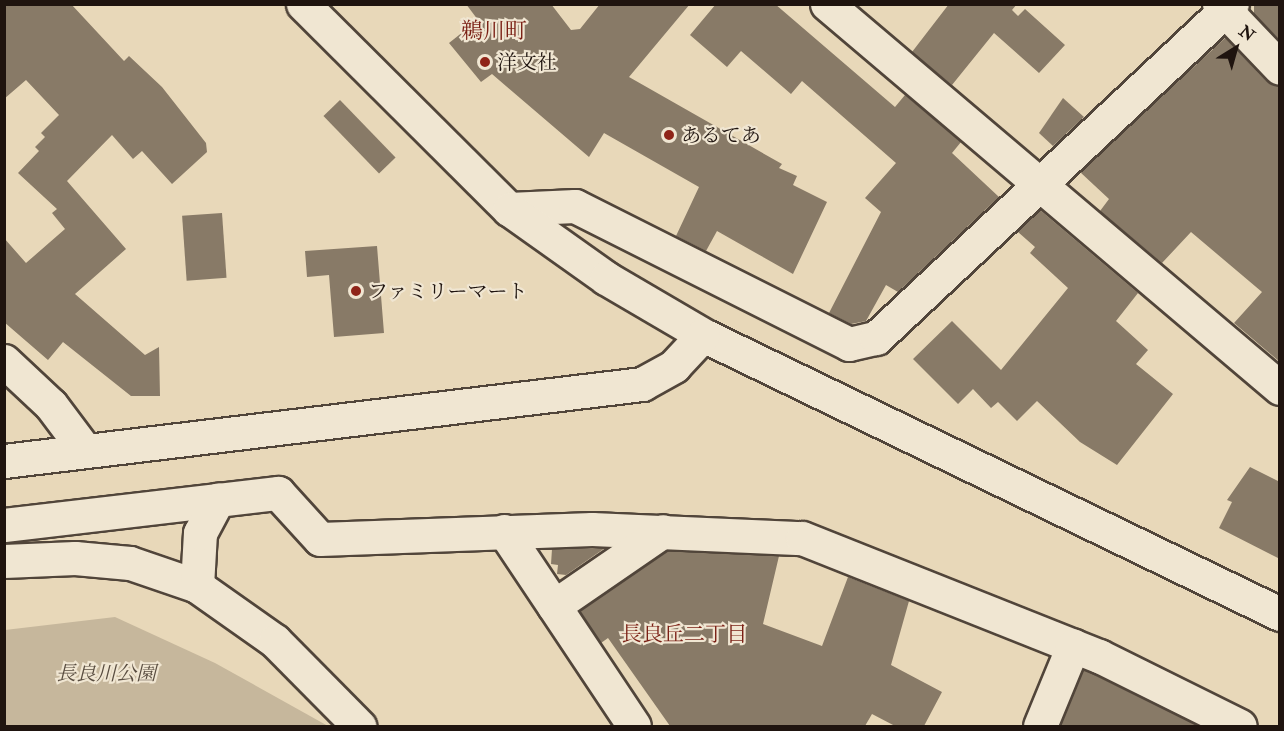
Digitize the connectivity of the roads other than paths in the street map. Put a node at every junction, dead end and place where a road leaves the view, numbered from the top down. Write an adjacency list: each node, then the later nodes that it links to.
1 (303, 4): 6 (street)
2 (827, 4): 5 (street)
3 (1225, 7): 4 (street); 5 (street)
4 (1280, 68)
5 (1039, 186): 6 (street); 9 (street)
6 (509, 208): 7 (street)
7 (703, 335): 10 (street); 19 (street)
8 (4, 361): 10 (street)
9 (1280, 388)
10 (84, 449): 11 (street)
11 (4, 461)
12 (218, 499): 13 (street); 14 (street); 17 (street)
13 (4, 525)
14 (504, 531): 15 (street); 18 (street)
15 (663, 531): 18 (street); 20 (street)
16 (4, 561): 17 (street)
17 (197, 586): 21 (street)
18 (554, 606): 22 (street)
19 (1280, 614)
20 (1073, 646): 23 (street); 24 (street)
21 (359, 726)
22 (634, 726)
23 (1040, 726)
24 (1240, 726)

